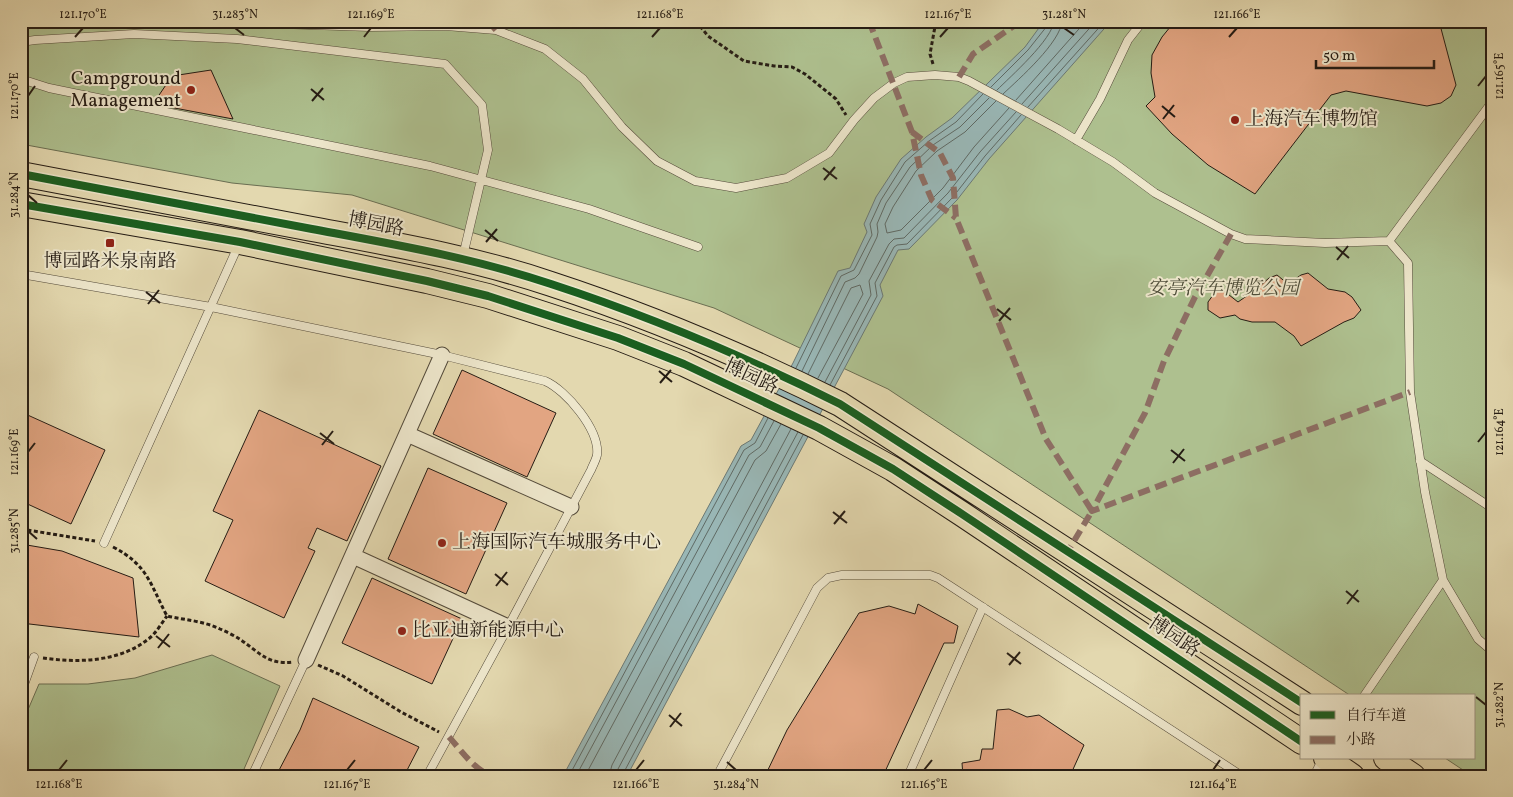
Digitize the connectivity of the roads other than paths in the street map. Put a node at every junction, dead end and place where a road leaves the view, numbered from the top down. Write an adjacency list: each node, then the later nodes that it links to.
1 (264, 21): 6 (lane)
2 (1143, 21): 6 (lane)
3 (21, 42): 8 (lane)
4 (21, 79): 8 (lane)
5 (1492, 102): 10 (lane)
6 (1076, 140): 10 (lane)
7 (21, 174): 13 (main road, 博园路)
8 (482, 180): 12 (lane); 13 (lane)
9 (21, 204): 11 (main road, 博园路)
10 (1389, 241): 18 (lane)
11 (240, 242): 15 (lane); 32 (main road, 博园路)
12 (698, 247)
13 (462, 260): 31 (main road, 博园路)
14 (21, 274): 15 (lane)
15 (211, 308): 16 (lane); 21 (lane)
16 (442, 355): 17 (street); 19 (lane)
17 (407, 434): 19 (street); 22 (street)
18 (1420, 461): 20 (lane); 23 (lane)
19 (571, 506): 25 (lane)
20 (1492, 508)
21 (104, 543)
22 (353, 556): 25 (street); 28 (street)
23 (1443, 580): 26 (lane); 30 (lane)
24 (983, 607): 38 (lane); 39 (lane); 40 (lane)
25 (508, 627): 37 (lane)
26 (1492, 651)
27 (34, 657): 29 (lane)
28 (306, 660): 36 (lane)
29 (21, 693)
30 (1365, 694)
31 (1300, 702)
32 (1300, 741)
33 (1323, 760): 41 (lane)
34 (1327, 760): 42 (main road)
35 (1389, 760): 43 (main road)
36 (252, 776)
37 (427, 776)
38 (717, 776)
39 (908, 776)
40 (1242, 776)
41 (1314, 776)
42 (1352, 776)
43 (1413, 776)

